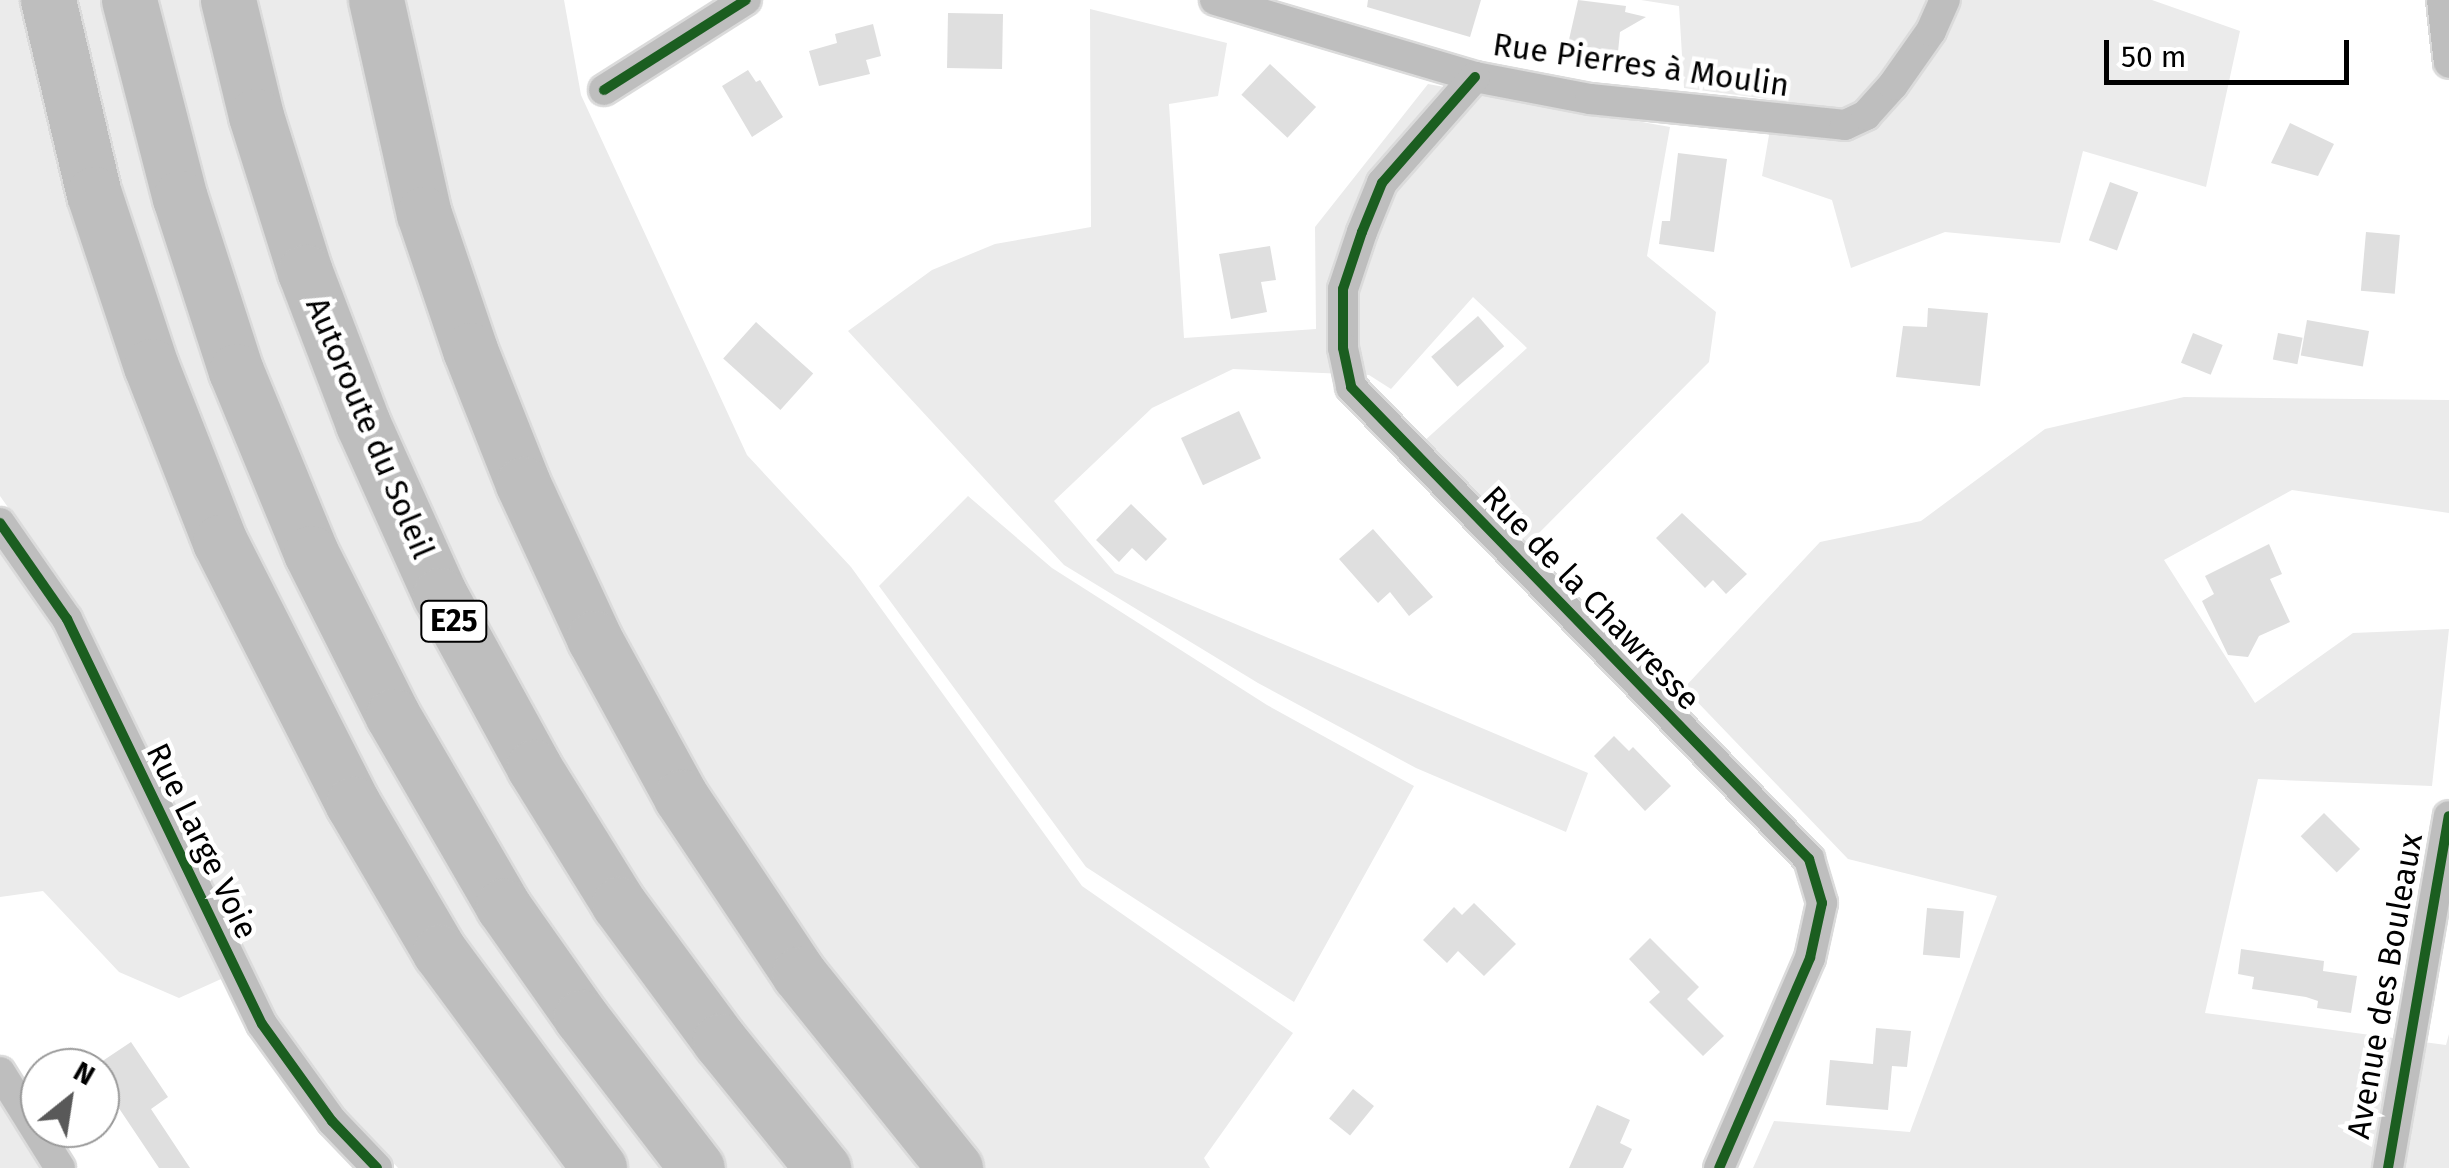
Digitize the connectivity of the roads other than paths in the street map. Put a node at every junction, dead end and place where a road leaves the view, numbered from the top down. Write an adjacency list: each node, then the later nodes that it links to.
1 (48, 0): 17 (highway)
2 (129, 0): 18 (highway)
3 (228, 0): 19 (highway, Autoroute du Soleil / E25)
4 (376, 0): 20 (highway)
5 (746, 0): 11 (street)
6 (1215, 0): 10 (street, Rue Pierres à Moulin)
7 (1945, 0): 10 (street, Rue Pierres à Moulin)
8 (2442, 0): 9 (street)
9 (2449, 63)
10 (1475, 77): 21 (street, Rue de la Chawresse)
11 (604, 90)
12 (0, 524): 16 (street, Rue Large Voie)
13 (2449, 816): 22 (street, Avenue des Bouleaux)
14 (0, 1072): 15 (street)
15 (60, 1168)
16 (377, 1168)
17 (600, 1168)
18 (697, 1168)
19 (824, 1168)
20 (954, 1168)
21 (1719, 1168)
22 (2388, 1168)

